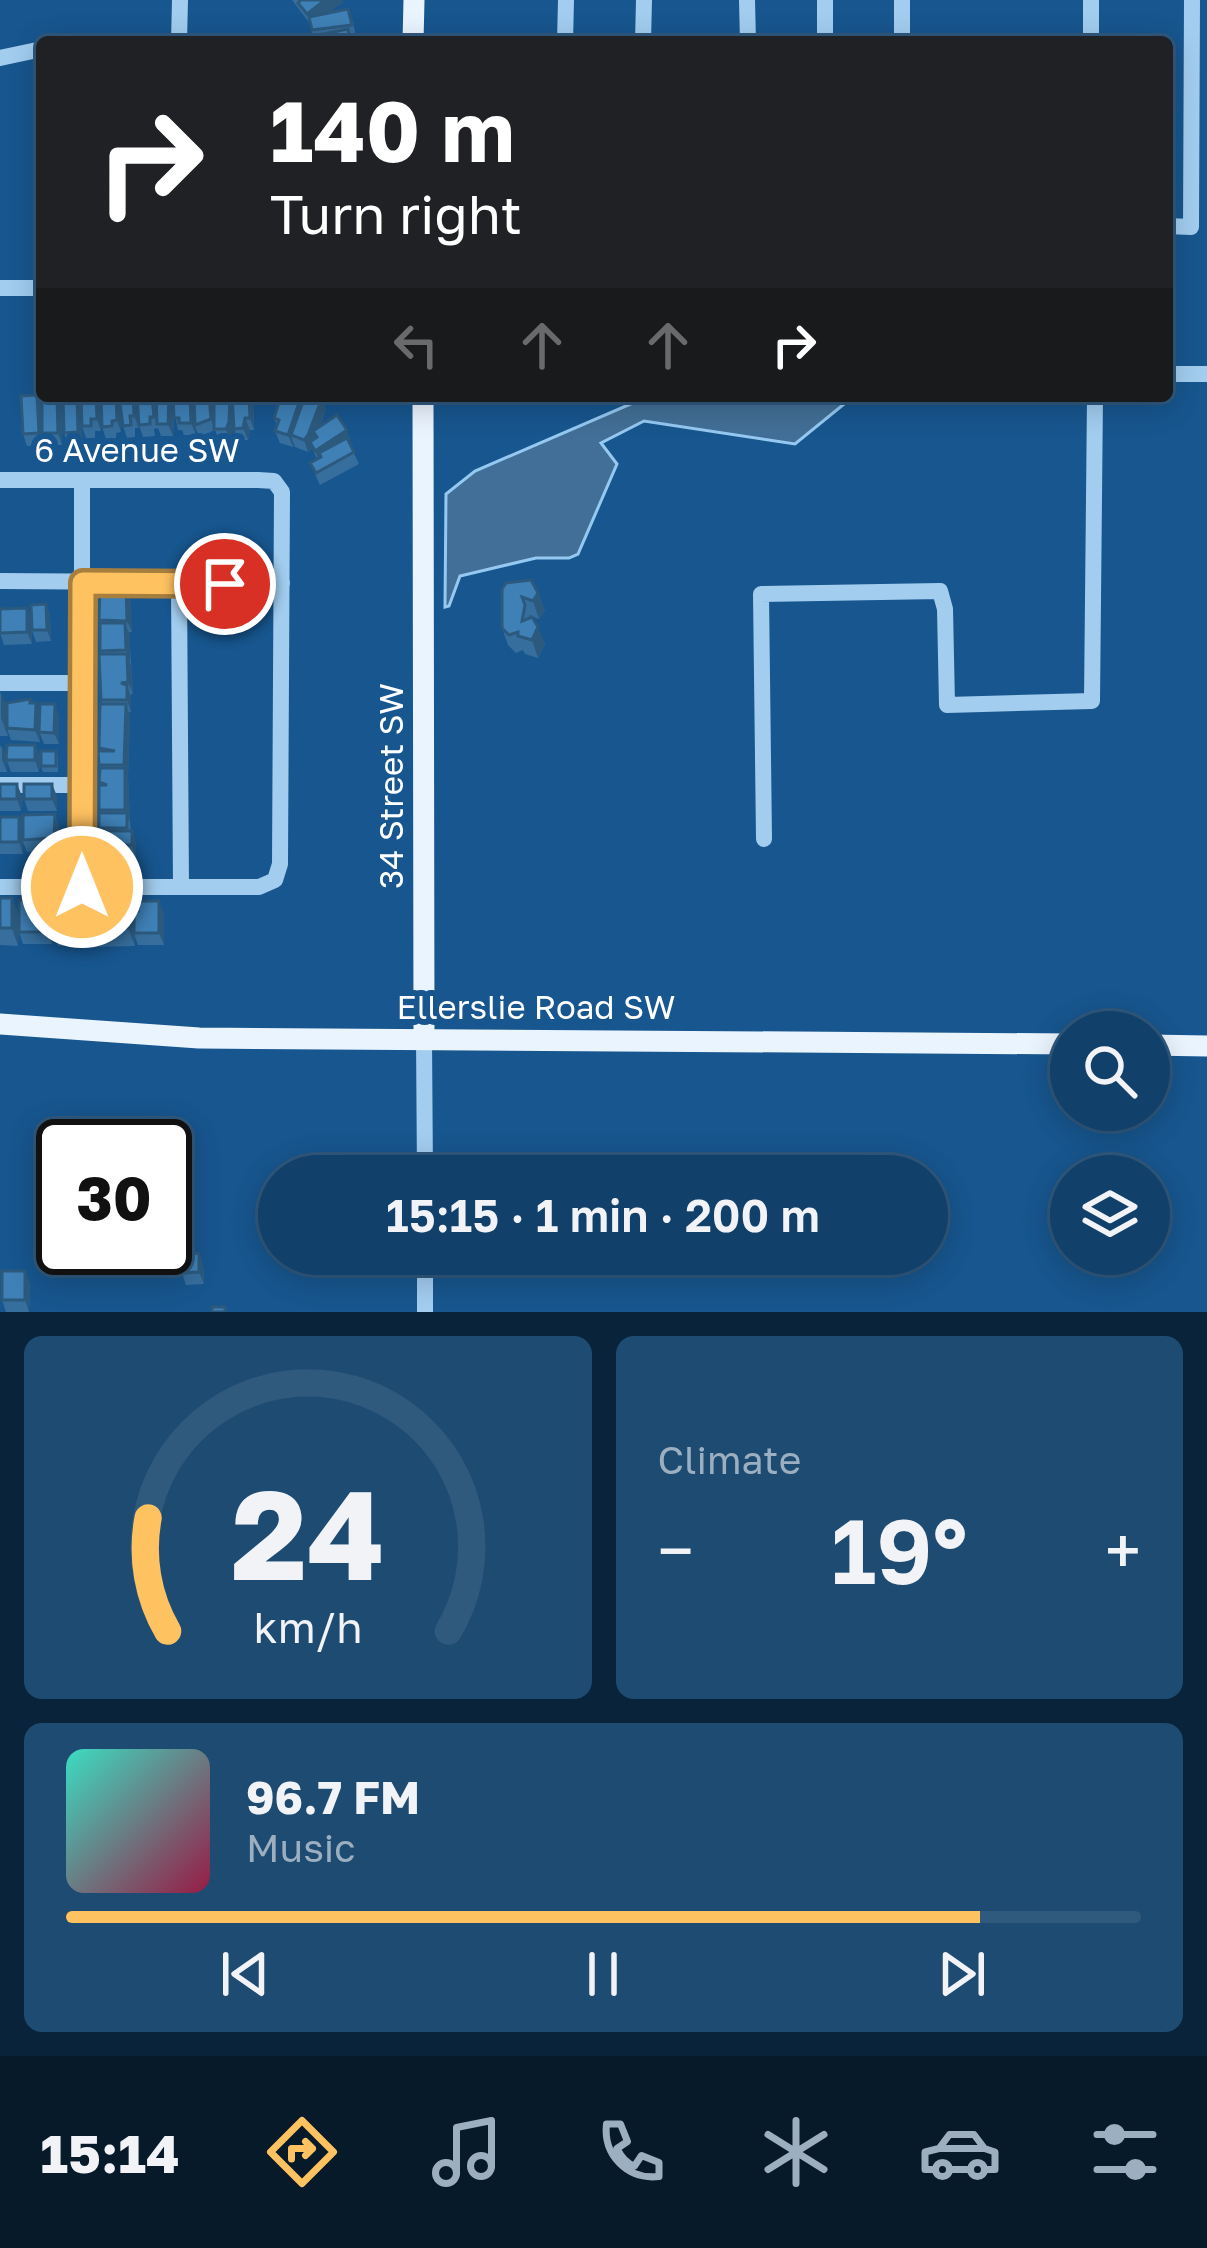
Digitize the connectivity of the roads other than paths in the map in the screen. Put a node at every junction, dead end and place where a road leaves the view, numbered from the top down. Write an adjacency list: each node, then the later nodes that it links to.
1 (180, 0): 10 (street)
2 (414, 0): 11 (main road)
3 (566, 0): 12 (street)
4 (644, 0): 13 (street)
5 (747, 0): 14 (street)
6 (825, 0): 15 (street)
7 (902, 0): 16 (street)
8 (1091, 0): 17 (street)
9 (1192, 0): 20 (street)
10 (179, 36)
11 (413, 36)
12 (565, 36)
13 (643, 36)
14 (748, 36)
15 (825, 36)
16 (902, 36)
17 (1091, 36)
18 (36, 51): 19 (street)
19 (0, 58)
20 (1173, 226)
21 (0, 288): 22 (street)
22 (36, 288)
23 (1173, 374): 24 (street)
24 (1207, 374)
25 (423, 402): 42 (main road, 34 Street SW)
26 (1095, 402): 37 (street)
27 (0, 480): 28 (street, 6 Avenue SW)
28 (82, 481): 30 (street); 31 (street, 6 Avenue SW)
29 (0, 581): 30 (street)
30 (83, 583): 32 (street); 34 (street)
31 (282, 583): 32 (street); 40 (street)
32 (179, 584): 40 (street)
33 (0, 683): 34 (street)
34 (82, 683): 36 (street)
35 (0, 784): 36 (street)
36 (82, 785): 39 (street)
37 (764, 839)
38 (0, 887): 39 (street)
39 (82, 887): 40 (street)
40 (182, 887)
41 (0, 1024): 42 (main road, Ellerslie Road SW)
42 (424, 1038): 43 (main road, Ellerslie Road SW); 46 (street, 34 Street SW)
43 (1050, 1044)
44 (1170, 1045): 45 (main road)
45 (1207, 1046)
46 (424, 1155)
47 (425, 1275): 48 (street)
48 (425, 1312)

